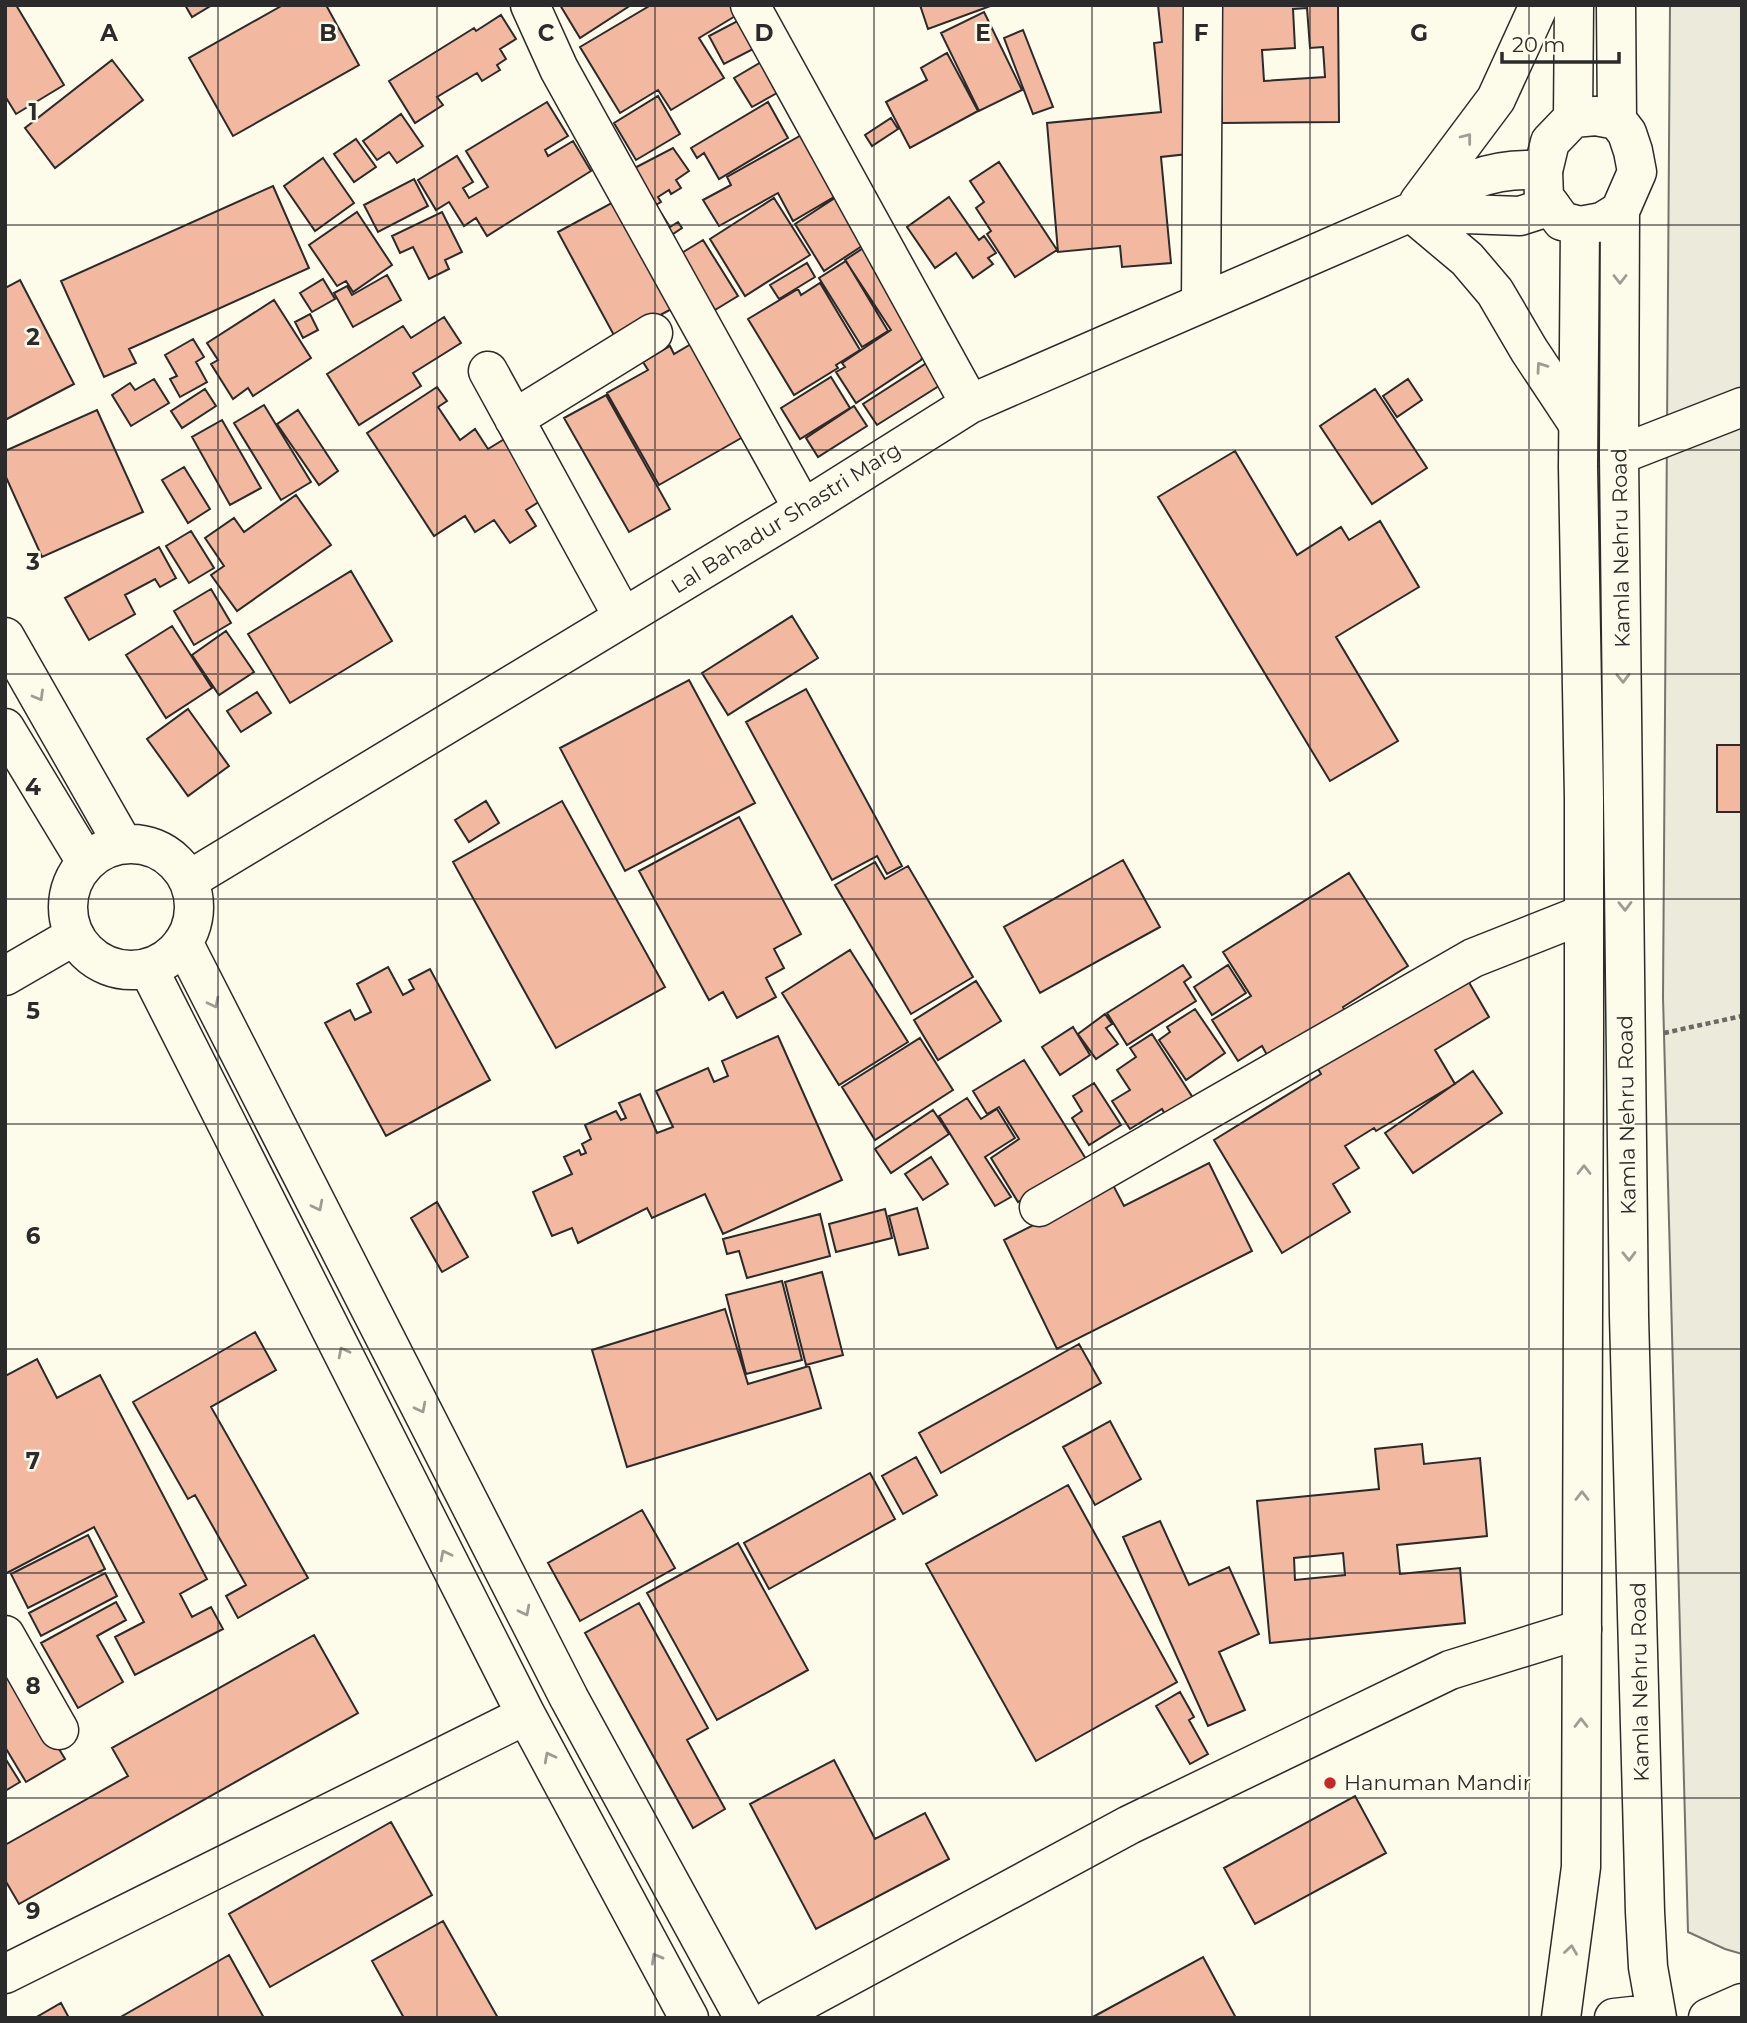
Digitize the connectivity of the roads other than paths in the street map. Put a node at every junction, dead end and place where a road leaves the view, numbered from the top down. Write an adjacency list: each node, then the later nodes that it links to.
1 (530, 5): 20 (street)
2 (750, 5): 15 (street)
3 (1203, 5): 12 (street)
4 (1539, 5): 11 (street, one-way to 4)
5 (1574, 5): 7 (street)
6 (1616, 5): 8 (street)
7 (1573, 118): 8 (street); 9 (street)
8 (1617, 120): 10 (street)
9 (1558, 201): 10 (street); 11 (street); 18 (street, Kamla Nehru Road)
10 (1620, 211): 19 (street, Kamla Nehru Road, one-way to 19)
11 (1411, 212): 12 (street, Lal Bahadur Shastri Marg); 18 (street, one-way to 11)
12 (1201, 303): 15 (street, Lal Bahadur Shastri Marg)
13 (653, 333): 17 (street)
14 (488, 371): 17 (street)
15 (970, 404): 20 (street, Lal Bahadur Shastri Marg)
16 (1742, 407): 19 (street)
17 (514, 419): 21 (street)
18 (1578, 424): 27 (street, Kamla Nehru Road)
19 (1619, 455): 45 (street, Kamla Nehru Road, one-way to 45)
20 (803, 509): 21 (street, Lal Bahadur Shastri Marg)
21 (623, 617): 26 (street, Lal Bahadur Shastri Marg)
22 (5, 637): 24 (street, one-way to 24)
23 (5, 728): 25 (street)
24 (122, 844): 25 (street); 26 (street)
25 (86, 862): 28 (street)
26 (189, 880): 29 (street)
27 (1584, 914): 32 (street); 33 (street, Kamla Nehru Road, one-way to 27)
28 (74, 936): 30 (street); 31 (street)
29 (183, 943): 30 (street); 40 (street, one-way to 40)
30 (148, 968): 35 (street, one-way to 30)
31 (5, 976)
32 (1039, 1208)
33 (1582, 1629): 41 (street); 42 (street, Kamla Nehru Road, one-way to 33)
34 (5, 1635): 36 (street)
35 (526, 1714): 37 (street); 39 (street, one-way to 35)
36 (59, 1730)
37 (5, 1974)
38 (1742, 2003): 46 (street)
39 (689, 2018)
40 (744, 2018)
41 (772, 2018)
42 (1561, 2018)
43 (1614, 2018): 44 (street)
44 (1644, 2018)
45 (1657, 2018)
46 (1708, 2018)

